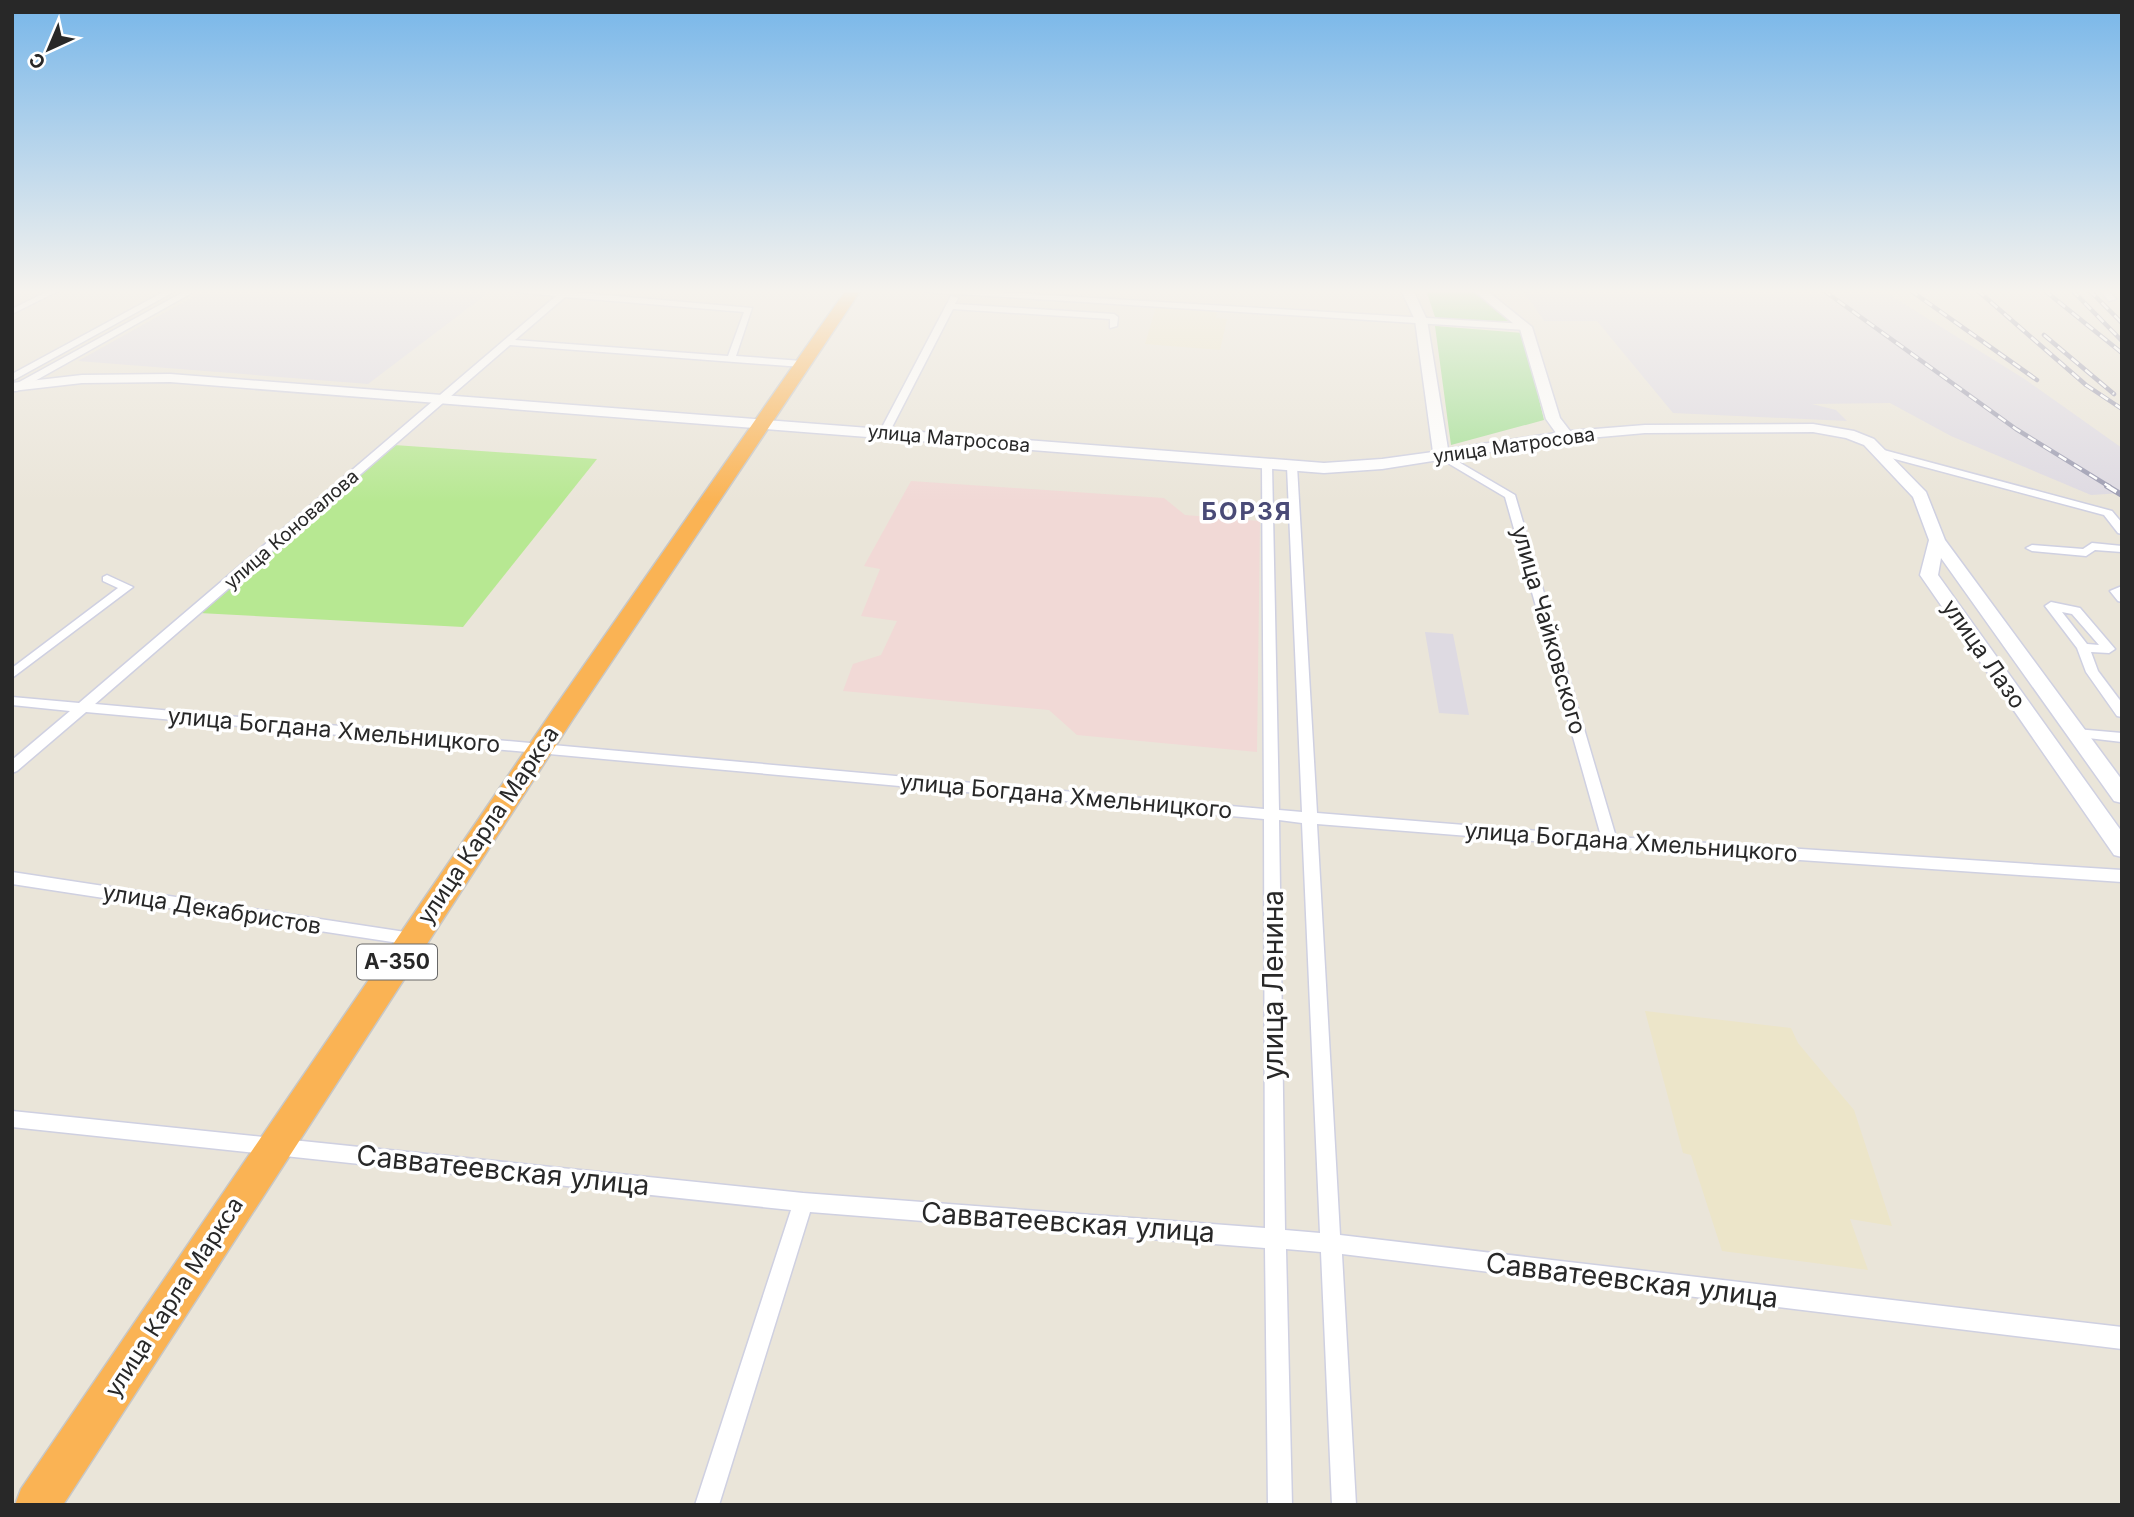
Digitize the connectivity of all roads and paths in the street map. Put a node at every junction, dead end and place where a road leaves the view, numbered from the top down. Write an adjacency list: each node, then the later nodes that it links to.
1 (55, 361): 10 (street)
2 (60, 361): 10 (street)
3 (486, 361): 11 (street, улица Коновалова)
4 (756, 361): 9 (street)
5 (804, 361): 9 (highway, улица Карла Маркса / А-350)
6 (922, 361): 13 (street)
7 (1427, 361): 16 (street)
8 (1536, 361): 14 (street)
9 (802, 364): 12 (highway, улица Карла Маркса / А-350)
10 (14, 385): 11 (street, улица Матросова)
11 (443, 397): 12 (street, улица Матросова); 29 (street, улица Коновалова)
12 (762, 423): 13 (street, улица Матросова); 33 (highway, улица Карла Маркса / А-350)
13 (884, 433): 17 (street, улица Матросова)
14 (1566, 436): 15 (street, улица Матросова); 16 (street, улица Матросова)
15 (1880, 452): 19 (street); 20 (street)
16 (1441, 456): 18 (street, улица Матросова); 38 (street, улица Чайковского)
17 (1267, 464): 18 (street, улица Матросова); 36 (street, улица Ленина)
18 (1292, 466): 37 (street, улица Ленина)
19 (2122, 531)
20 (1937, 540): 31 (street); 39 (street, улица Лазо)
21 (2032, 548): 22 (street)
22 (2122, 548)
23 (107, 579): 27 (street)
24 (2122, 590): 25 (street)
25 (2122, 597)
26 (2083, 648): 30 (street)
27 (12, 674)
28 (12, 701): 29 (street, улица Богдана Хмельницкого)
29 (83, 708): 33 (street, улица Богдана Хмельницкого); 34 (street, улица Коновалова)
30 (2121, 710)
31 (2076, 733): 32 (street); 35 (street)
32 (2122, 738)
33 (540, 749): 36 (street, улица Богдана Хмельницкого); 42 (highway, улица Карла Маркса / А-350)
34 (12, 768)
35 (2122, 796)
36 (1273, 815): 37 (street, улица Богдана Хмельницкого); 46 (street, улица Ленина)
37 (1310, 818): 38 (street, улица Богдана Хмельницкого); 47 (street, улица Ленина)
38 (1611, 842): 40 (street, улица Богдана Хмельницкого)
39 (2122, 849)
40 (2122, 876)
41 (12, 878): 42 (street, улица Декабристов)
42 (412, 939): 44 (highway, улица Карла Маркса / А-350)
43 (12, 1118): 44 (street, Савватеевская улица)
44 (274, 1146): 45 (street, Савватеевская улица); 49 (highway, улица Карла Маркса / А-350)
45 (803, 1202): 46 (street, Савватеевская улица); 50 (street)
46 (1273, 1238): 47 (street, Савватеевская улица); 51 (street, улица Ленина)
47 (1329, 1243): 48 (street, Савватеевская улица); 52 (street, улица Ленина)
48 (2122, 1338)
49 (37, 1505)
50 (707, 1505)
51 (1280, 1505)
52 (1344, 1505)

